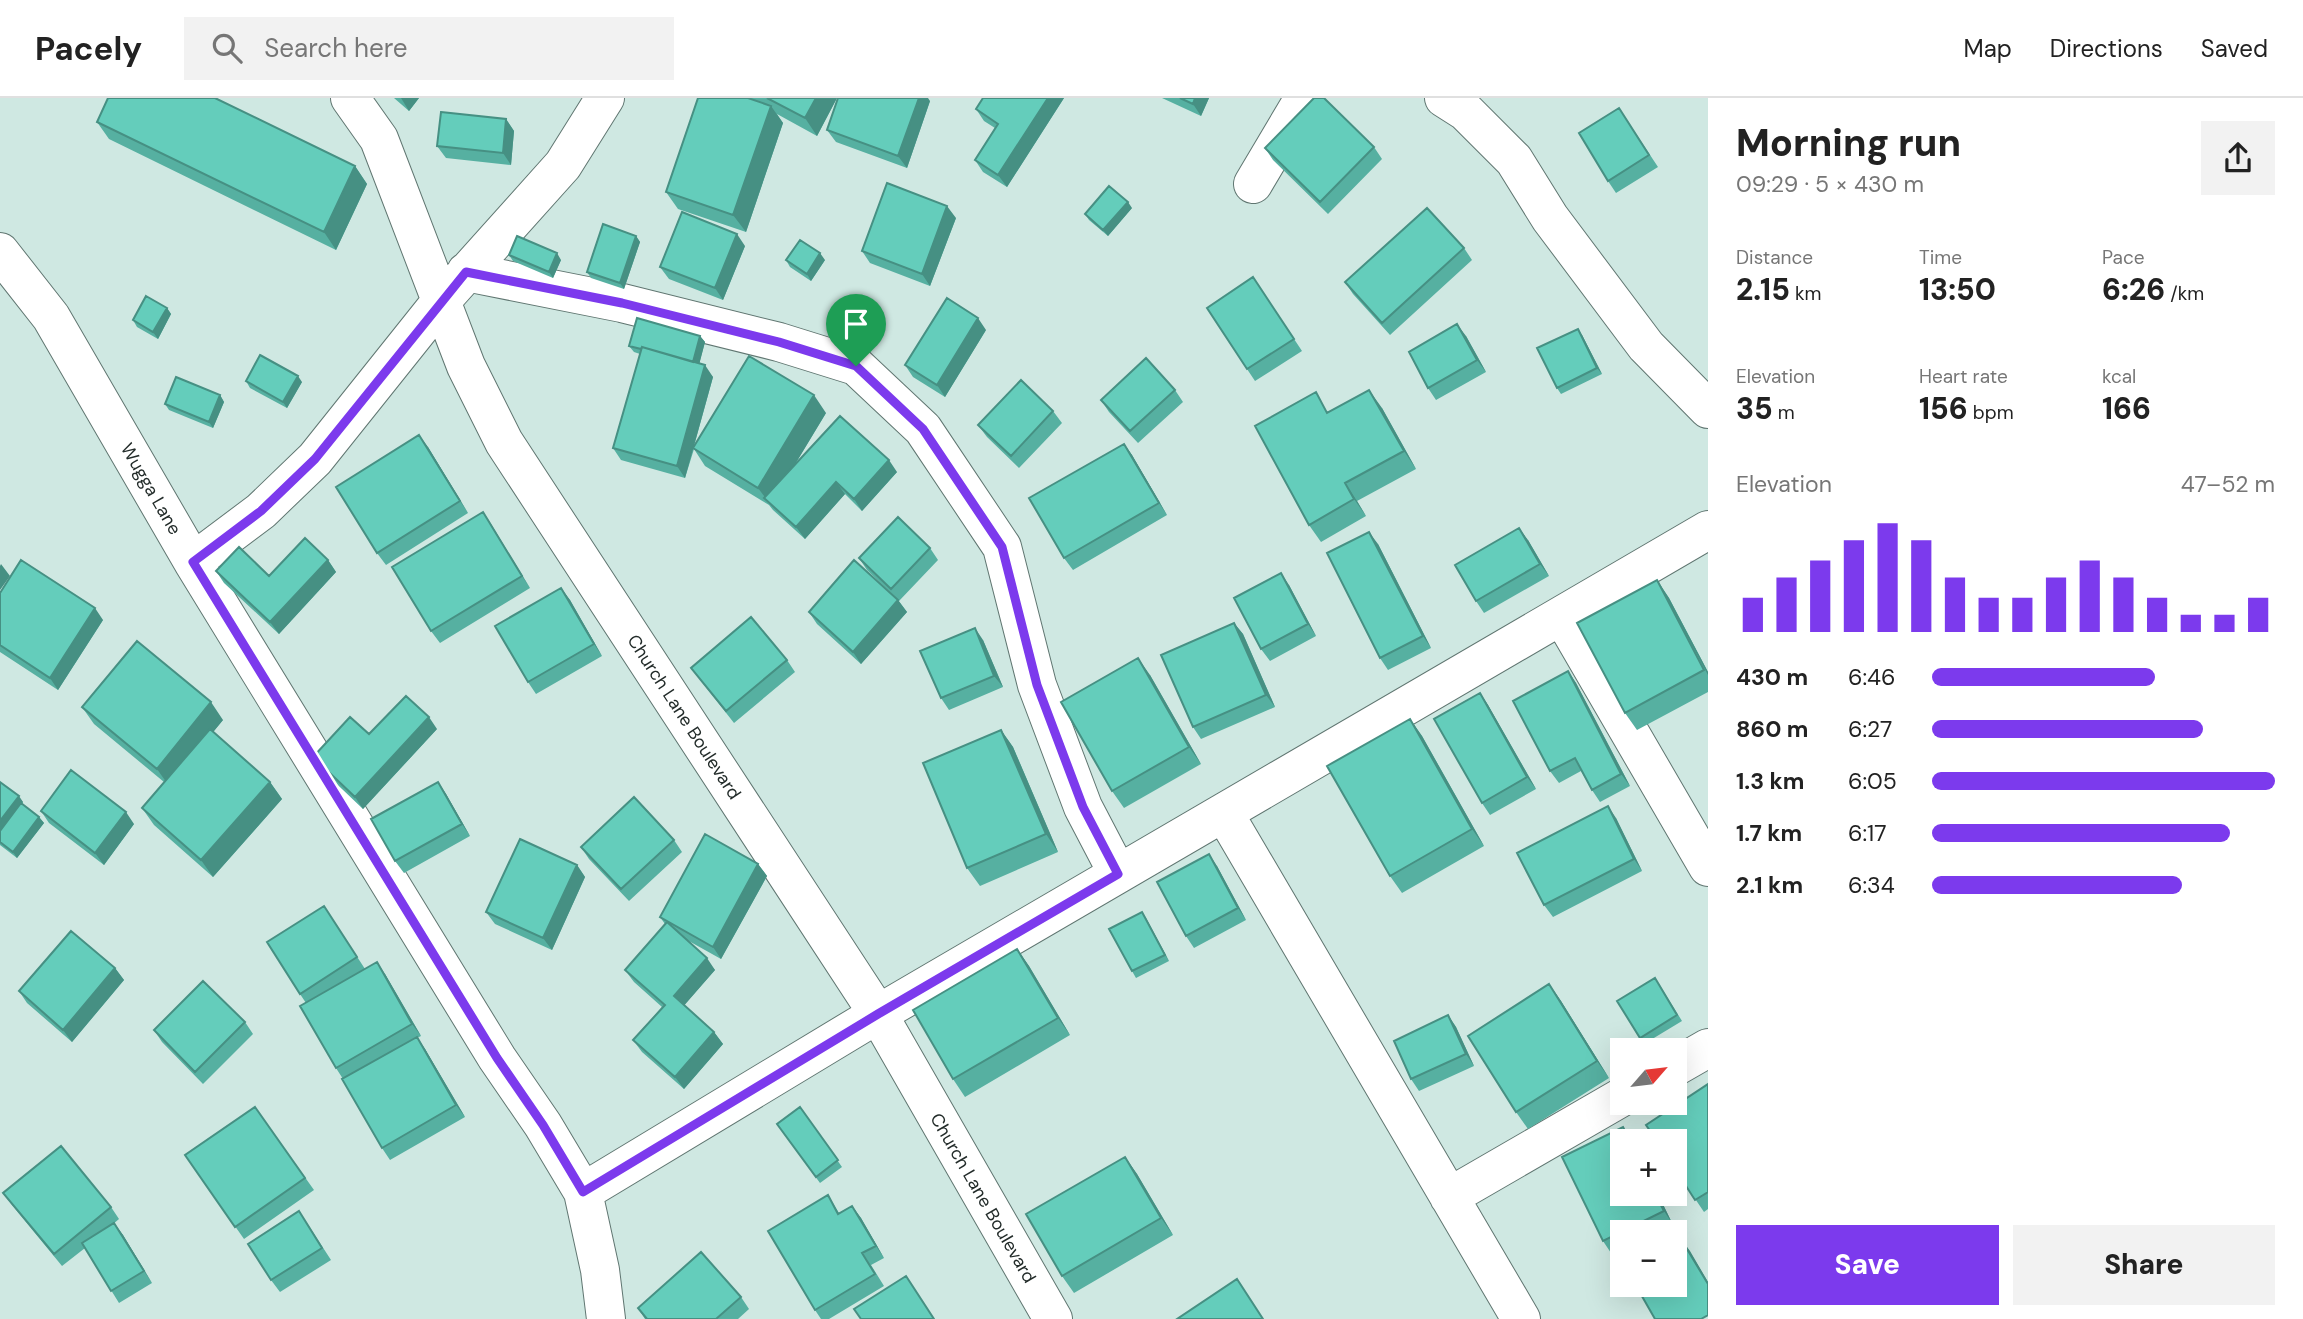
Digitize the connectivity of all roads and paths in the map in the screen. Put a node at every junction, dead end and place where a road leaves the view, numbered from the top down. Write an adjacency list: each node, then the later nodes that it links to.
1 (351, 98): 7 (street, Church Lane Boulevard)
2 (605, 98): 7 (street)
3 (1304, 98): 5 (street)
4 (1444, 98): 8 (street)
5 (1253, 184)
6 (0, 252): 10 (street, Wugga Lane)
7 (454, 286): 10 (street); 14 (street); 15 (street, Church Lane Boulevard)
8 (1708, 410)
9 (1708, 530): 11 (street)
10 (193, 562): 19 (street, Wugga Lane)
11 (1562, 616): 12 (street); 13 (street)
12 (1224, 813): 14 (street); 20 (street)
13 (1708, 867)
14 (1118, 874): 15 (street)
15 (878, 1014): 19 (street); 22 (street, Church Lane Boulevard)
16 (1708, 1048): 17 (street)
17 (1687, 1060)
18 (1610, 1104): 20 (street)
19 (583, 1192): 21 (street, Wugga Lane)
20 (1449, 1197): 23 (street)
21 (606, 1319)
22 (1053, 1319)
23 (1521, 1319)

